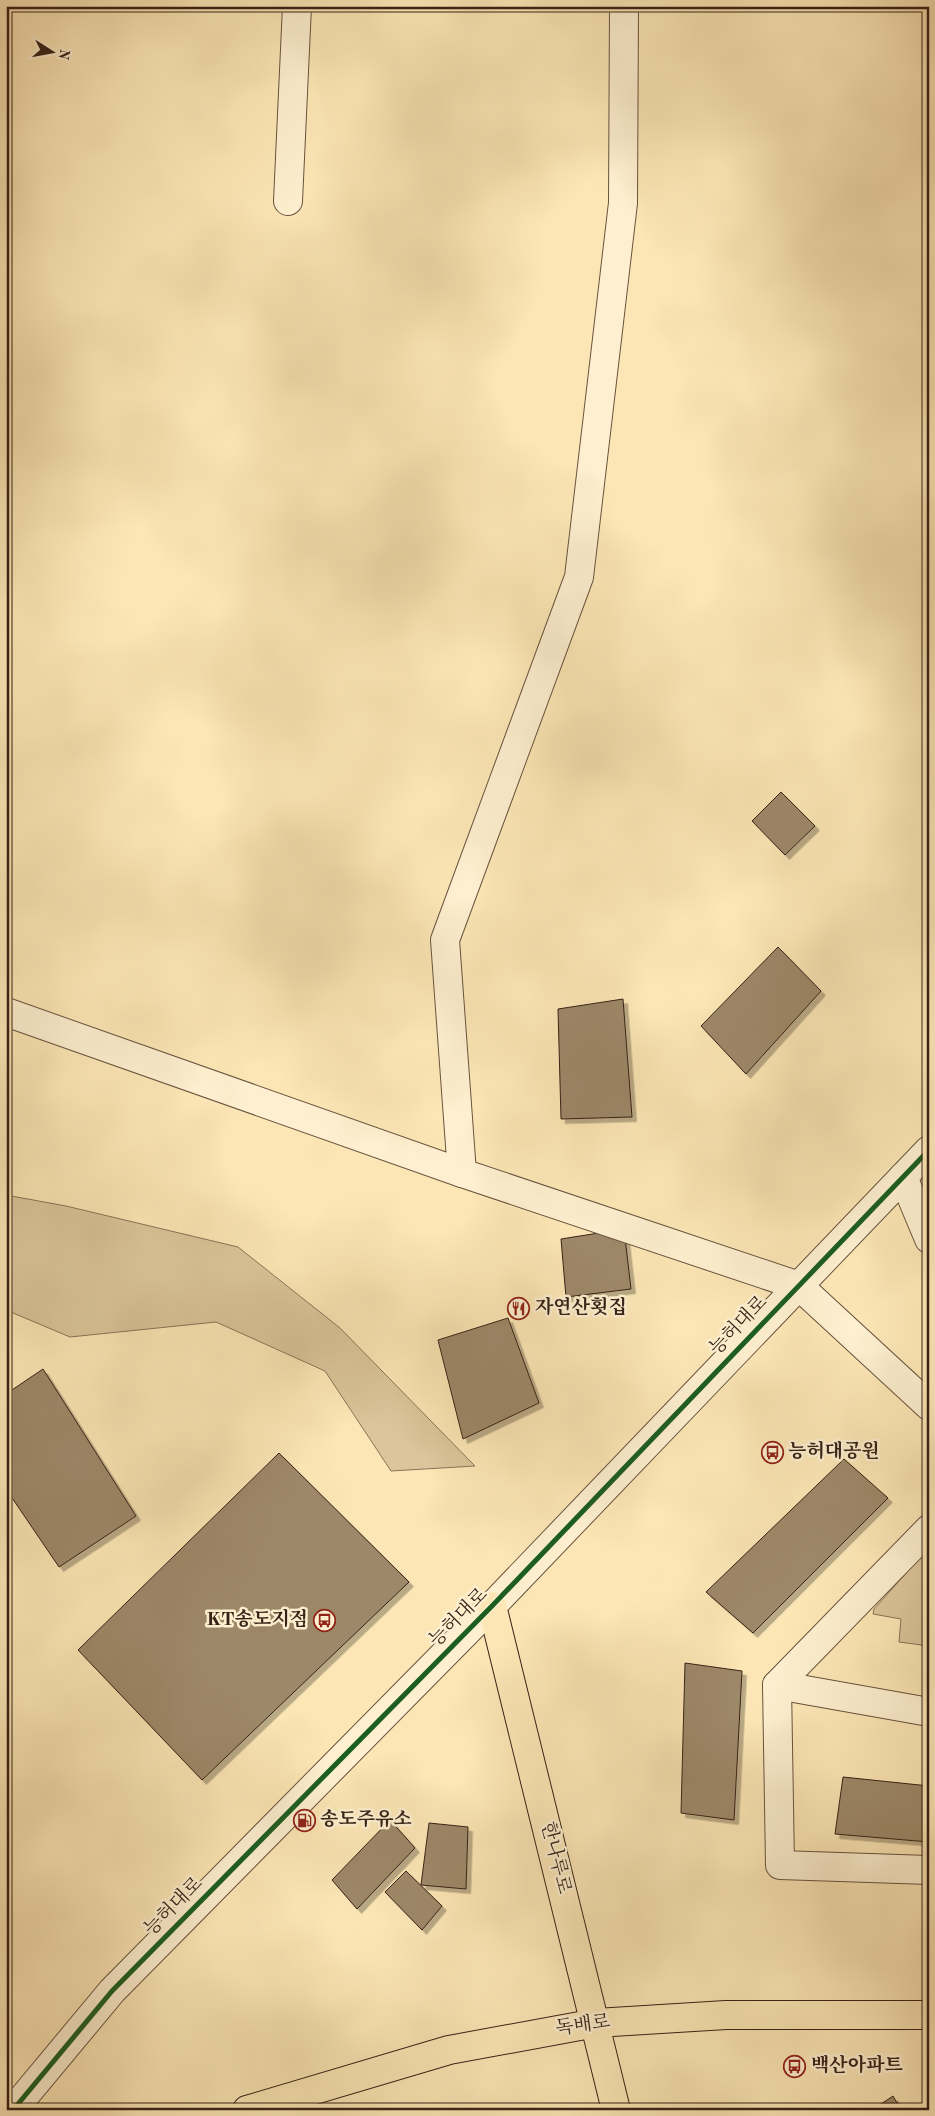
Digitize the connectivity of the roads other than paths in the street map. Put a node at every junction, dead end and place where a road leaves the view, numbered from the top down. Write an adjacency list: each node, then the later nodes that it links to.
1 (296, 6): 3 (street)
2 (624, 6): 6 (street)
3 (288, 201)
4 (6, 1012): 6 (street)
5 (929, 1150): 7 (street, 능허대로)
6 (462, 1173): 9 (street)
7 (903, 1177): 8 (street); 9 (street, 능허대로)
8 (929, 1239)
9 (799, 1286): 10 (street); 12 (street, 능허대로)
10 (929, 1406)
11 (929, 1529): 13 (street)
12 (492, 1606): 17 (main road, 한나루로); 18 (street, 능허대로)
13 (777, 1685): 14 (street); 15 (street)
14 (929, 1712)
15 (929, 1870)
16 (929, 2016): 17 (main road, 독배로)
17 (596, 2022): 19 (main road, 독배로); 20 (main road, 한나루로)
18 (13, 2110)
19 (247, 2110)
20 (616, 2110)

